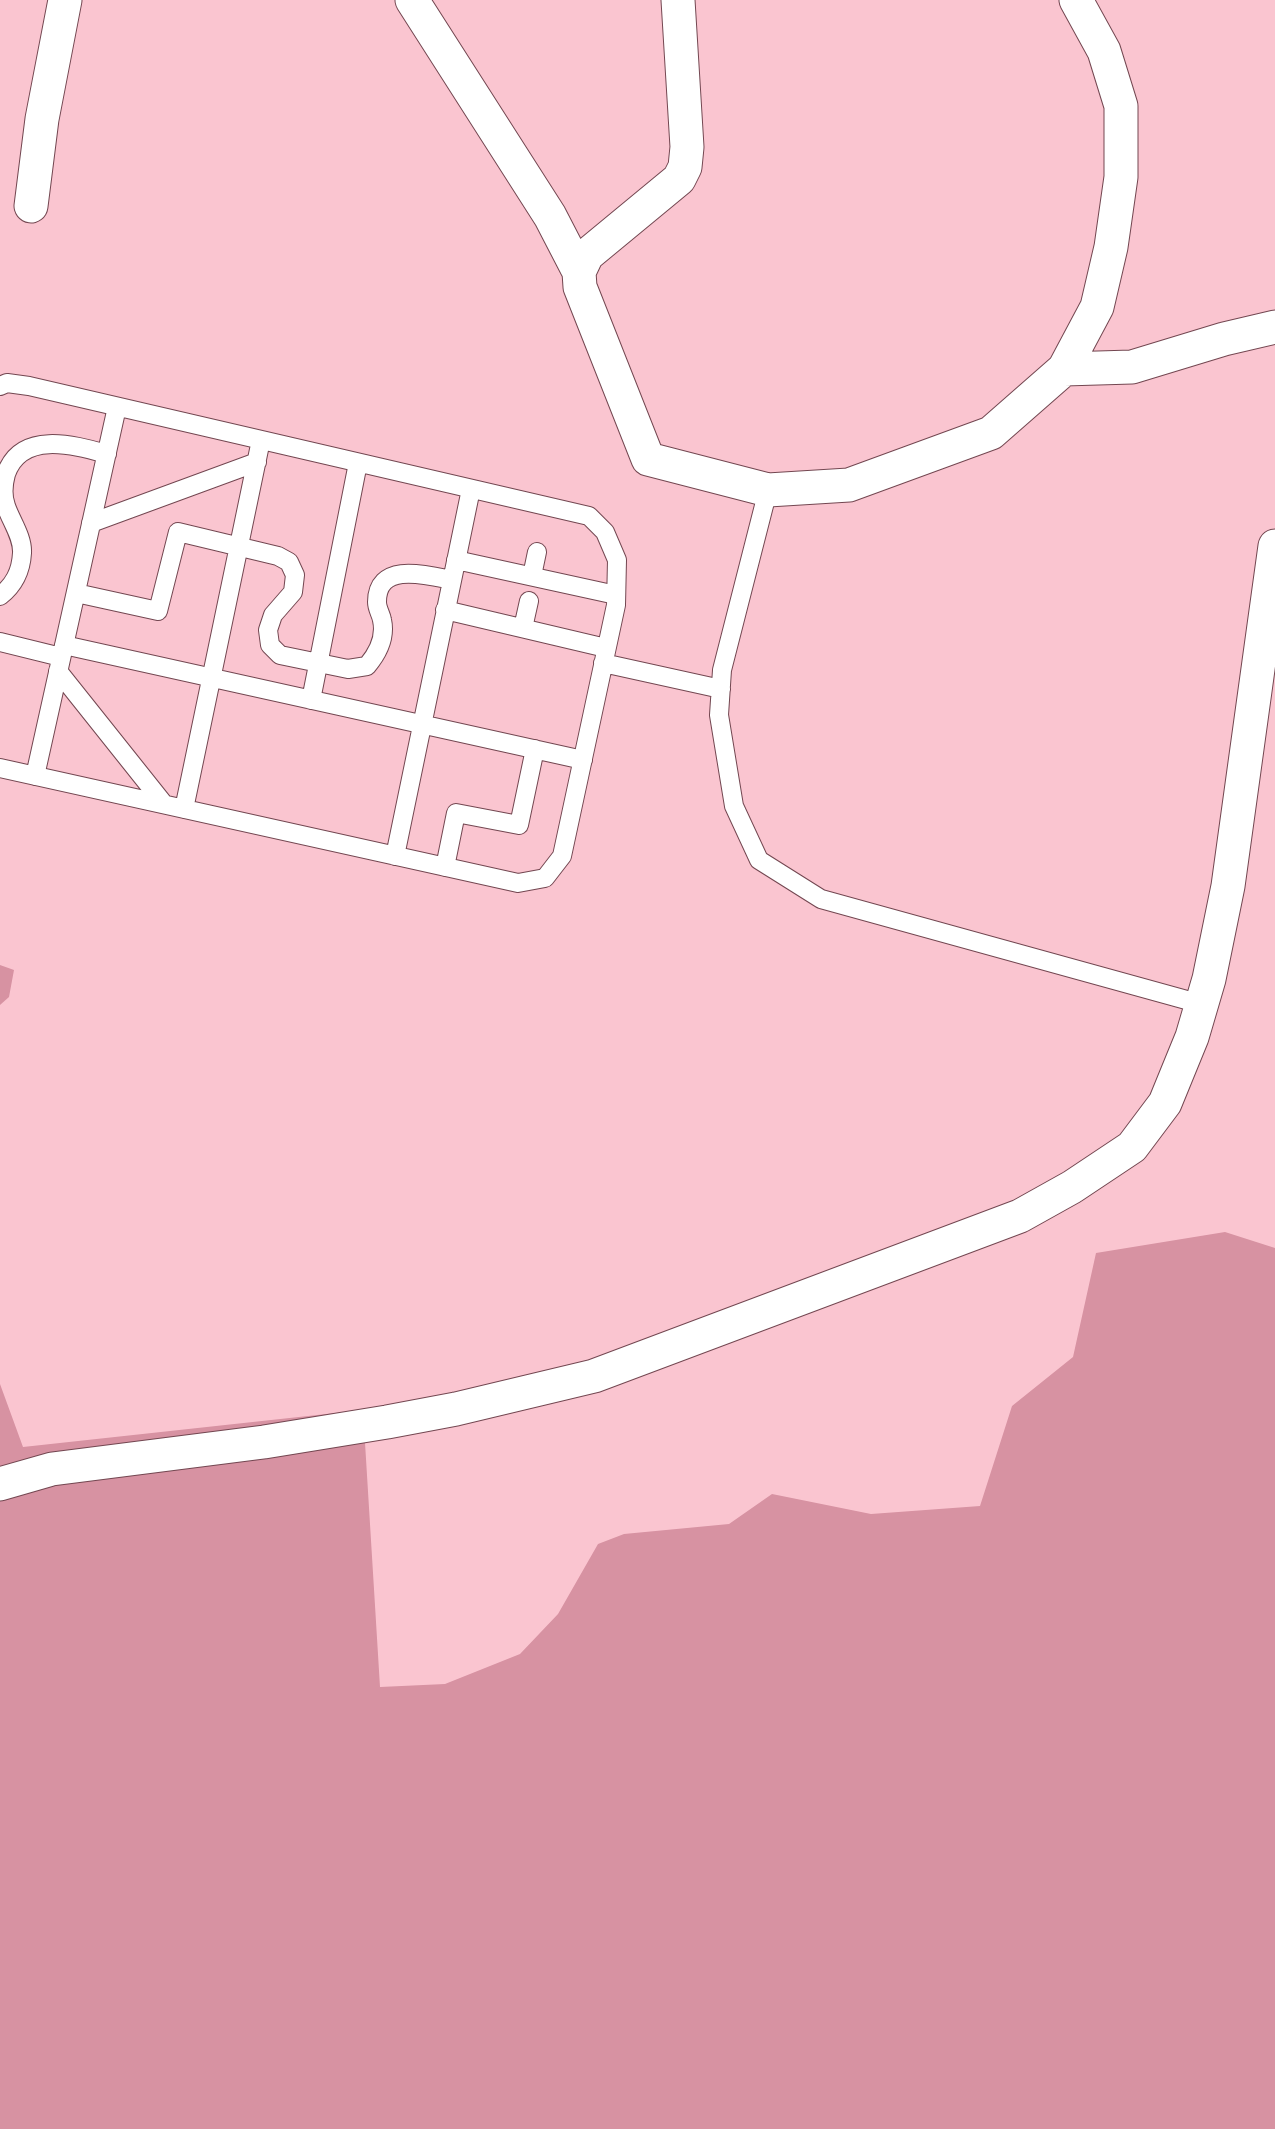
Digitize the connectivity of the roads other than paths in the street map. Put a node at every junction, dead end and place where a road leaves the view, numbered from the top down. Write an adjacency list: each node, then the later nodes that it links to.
1 (65, 0): 5 (street)
2 (412, 0): 6 (street)
3 (678, 0): 6 (street)
4 (1076, 0): 8 (street)
5 (31, 206)
6 (579, 272): 16 (street)
7 (1275, 327): 8 (street)
8 (1065, 369): 16 (street)
9 (0, 386): 10 (lane)
10 (117, 407): 11 (lane); 12 (lane)
11 (261, 440): 13 (lane); 14 (lane)
12 (107, 454): 17 (lane); 26 (lane)
13 (256, 462): 17 (lane); 18 (lane)
14 (358, 463): 15 (lane); 33 (lane)
15 (471, 489): 21 (lane); 25 (lane)
16 (768, 490): 35 (lane)
17 (91, 523): 24 (lane)
18 (239, 546): 24 (lane); 33 (lane); 34 (lane)
19 (1275, 546): 46 (street)
20 (537, 552): 22 (lane)
21 (456, 560): 22 (lane); 23 (lane)
22 (532, 576): 25 (lane)
23 (452, 580): 28 (lane); 33 (lane)
24 (76, 593): 32 (lane)
25 (616, 595): 31 (lane)
26 (0, 596)
27 (529, 601): 29 (lane)
28 (446, 610): 29 (lane); 37 (lane)
29 (523, 628): 31 (lane)
30 (0, 642): 32 (lane)
31 (605, 656): 35 (lane); 39 (lane)
32 (61, 658): 34 (lane); 41 (lane); 42 (lane)
33 (318, 663): 36 (lane)
34 (212, 678): 36 (lane); 43 (lane)
35 (721, 690): 46 (lane)
36 (311, 700): 37 (lane)
37 (422, 725): 38 (lane); 44 (lane)
38 (535, 749): 39 (lane); 45 (lane)
39 (583, 760): 45 (lane)
40 (0, 768): 41 (lane)
41 (35, 776): 42 (lane)
42 (164, 804): 43 (lane)
43 (184, 809): 44 (lane)
44 (395, 856): 45 (lane)
45 (446, 867)
46 (1201, 1004): 47 (street)
47 (0, 1484)

